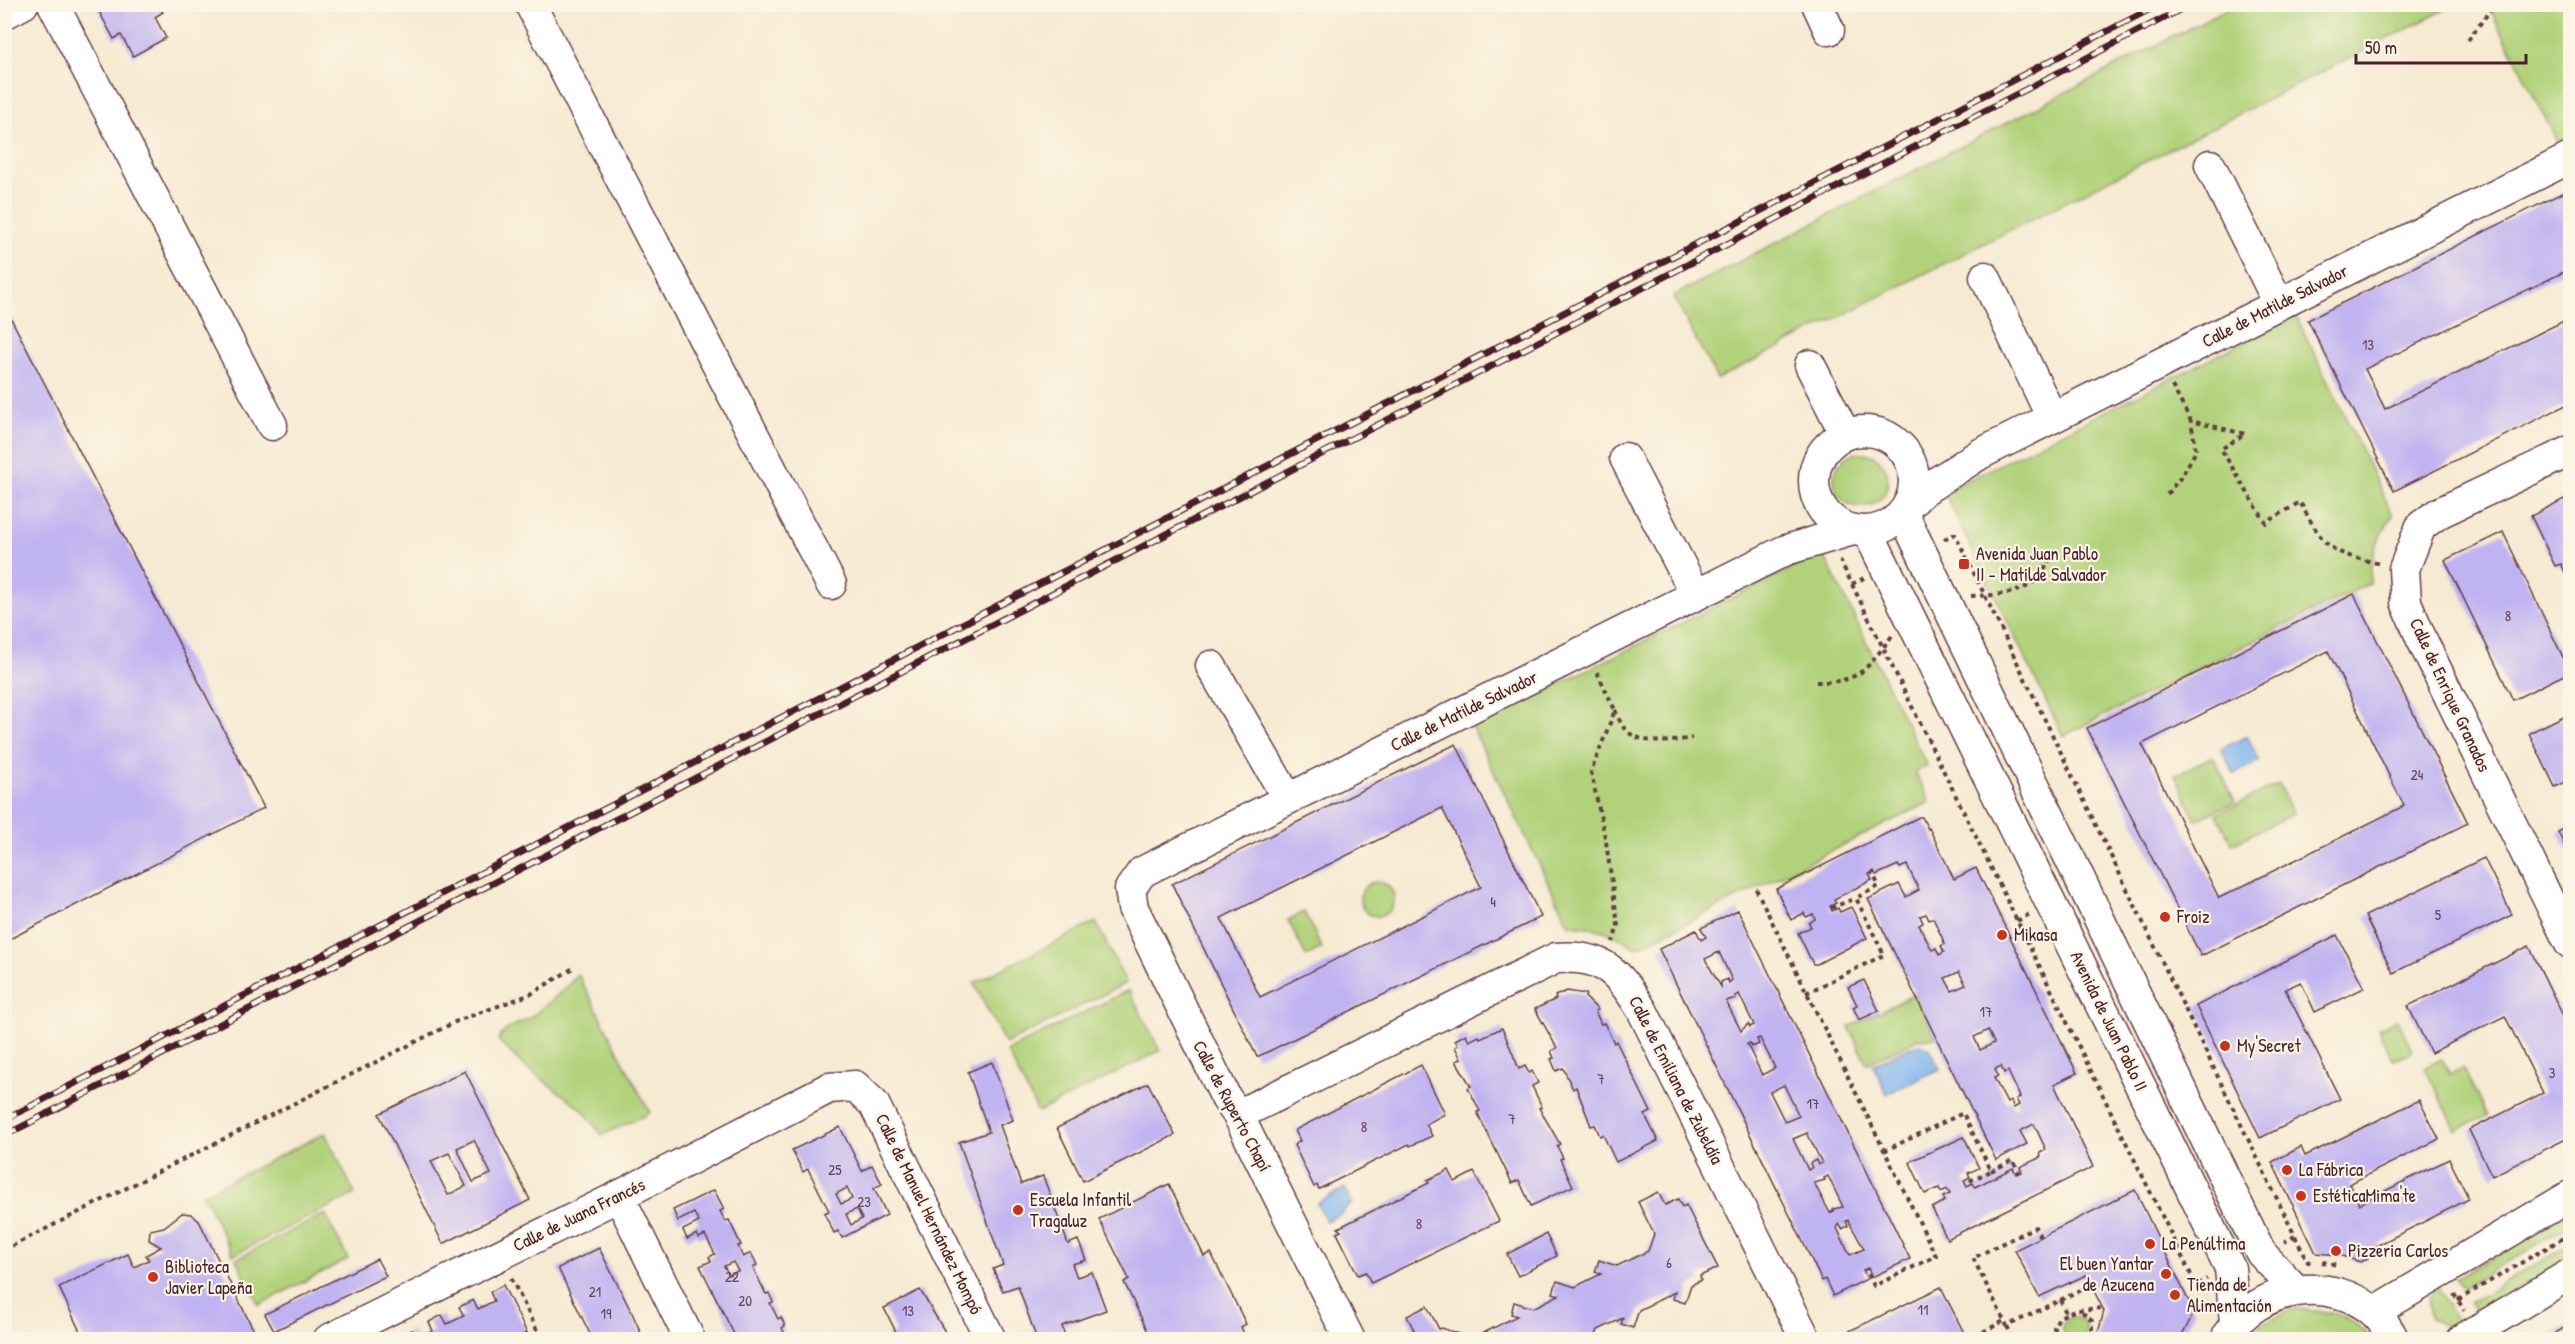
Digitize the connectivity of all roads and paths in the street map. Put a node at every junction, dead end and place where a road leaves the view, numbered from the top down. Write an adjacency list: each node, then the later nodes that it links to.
1 (23, 4): 5 (street)
2 (54, 4): 15 (street)
3 (530, 4): 28 (street)
4 (2495, 4): 6 (path)
5 (4, 14)
6 (2468, 40)
7 (2571, 158): 10 (street, Calle de Matilde Salvador)
8 (2211, 165): 10 (street)
9 (1984, 277): 13 (street)
10 (2279, 304): 11 (street, Calle de Matilde Salvador)
11 (2160, 364): 13 (street, Calle de Matilde Salvador); 14 (path)
12 (1810, 365): 16 (street)
13 (2052, 418): 19 (street, Calle de Matilde Salvador)
14 (2191, 421): 21 (path); 27 (path)
15 (272, 425)
16 (1845, 435): 17 (street); 22 (street)
17 (1902, 449): 19 (street, Calle de Matilde Salvador); 23 (street)
18 (2571, 451): 27 (street, Calle de Enrique Granados)
19 (1980, 454): 23 (street, Calle de Matilde Salvador)
20 (1625, 458): 29 (street)
21 (2167, 494)
22 (1816, 496): 24 (street); 25 (street, Calle de Matilde Salvador)
23 (1905, 510): 24 (street); 30 (street, Avenida de Juan Pablo II)
24 (1861, 531): 25 (street, Calle de Matilde Salvador); 31 (street, Avenida de Juan Pablo II)
25 (1786, 550): 29 (street, Calle de Matilde Salvador)
26 (2049, 561): 30 (path)
27 (2404, 569): 44 (street, Calle de Enrique Granados)
28 (831, 585)
29 (1696, 595): 32 (street, Calle de Matilde Salvador)
30 (1943, 598): 67 (street, Avenida de Juan Pablo II)
31 (1909, 614): 34 (path); 76 (street, Avenida de Juan Pablo II)
32 (1587, 650): 35 (path); 37 (street, Calle de Matilde Salvador)
33 (1212, 666): 37 (street)
34 (1816, 682)
35 (1615, 710): 36 (path); 45 (path)
36 (1692, 738)
37 (1288, 799): 38 (street, Calle de Matilde Salvador)
38 (1142, 872): 50 (street, Calle de Ruperto Chapí)
39 (1872, 872): 41 (path)
40 (1756, 889): 48 (path)
41 (1856, 898): 42 (path); 48 (path)
42 (1831, 908)
43 (1602, 943): 45 (path)
44 (2571, 944)
45 (1612, 946): 46 (path)
46 (1619, 949)
47 (575, 967): 60 (path)
48 (1806, 993): 51 (path)
49 (829, 1088): 55 (street, Calle de Juana Francés); 81 (street, Calle de Manuel Hernández Mompó)
50 (1238, 1115): 82 (street, Calle de Ruperto Chapí); 83 (street, Calle de Emiliana de Zubeldía)
51 (1884, 1151): 52 (path); 63 (path)
52 (1991, 1171): 53 (path); 54 (path)
53 (2019, 1173)
54 (1965, 1183)
55 (619, 1196): 61 (street, Calle de Juana Francés); 80 (street)
56 (2571, 1196): 64 (street)
57 (2571, 1234): 69 (path)
58 (2295, 1236): 62 (path)
59 (2040, 1237): 74 (path)
60 (4, 1250)
61 (499, 1254): 78 (street, Calle de Juana Francés); 79 (path)
62 (2342, 1266)
63 (1866, 1269)
64 (2442, 1272): 69 (path); 72 (street)
65 (2571, 1274): 77 (street)
66 (2091, 1285): 68 (path)
67 (2296, 1290): 72 (street); 76 (street)
68 (2060, 1300): 73 (path); 75 (path)
69 (2458, 1300): 77 (path)
70 (2103, 1308): 71 (path)
71 (2081, 1311): 73 (path); 87 (path)
72 (2374, 1312): 88 (street)
73 (2066, 1313): 86 (path)
74 (2004, 1321): 75 (path); 84 (path)
75 (2007, 1326): 85 (path)
76 (2230, 1331)
77 (2469, 1335)
78 (328, 1340)
79 (542, 1340)
80 (690, 1340)
81 (991, 1340)
82 (1350, 1340)
83 (1806, 1340)
84 (1967, 1340)
85 (2014, 1340)
86 (2056, 1340)
87 (2089, 1340)
88 (2394, 1340)

